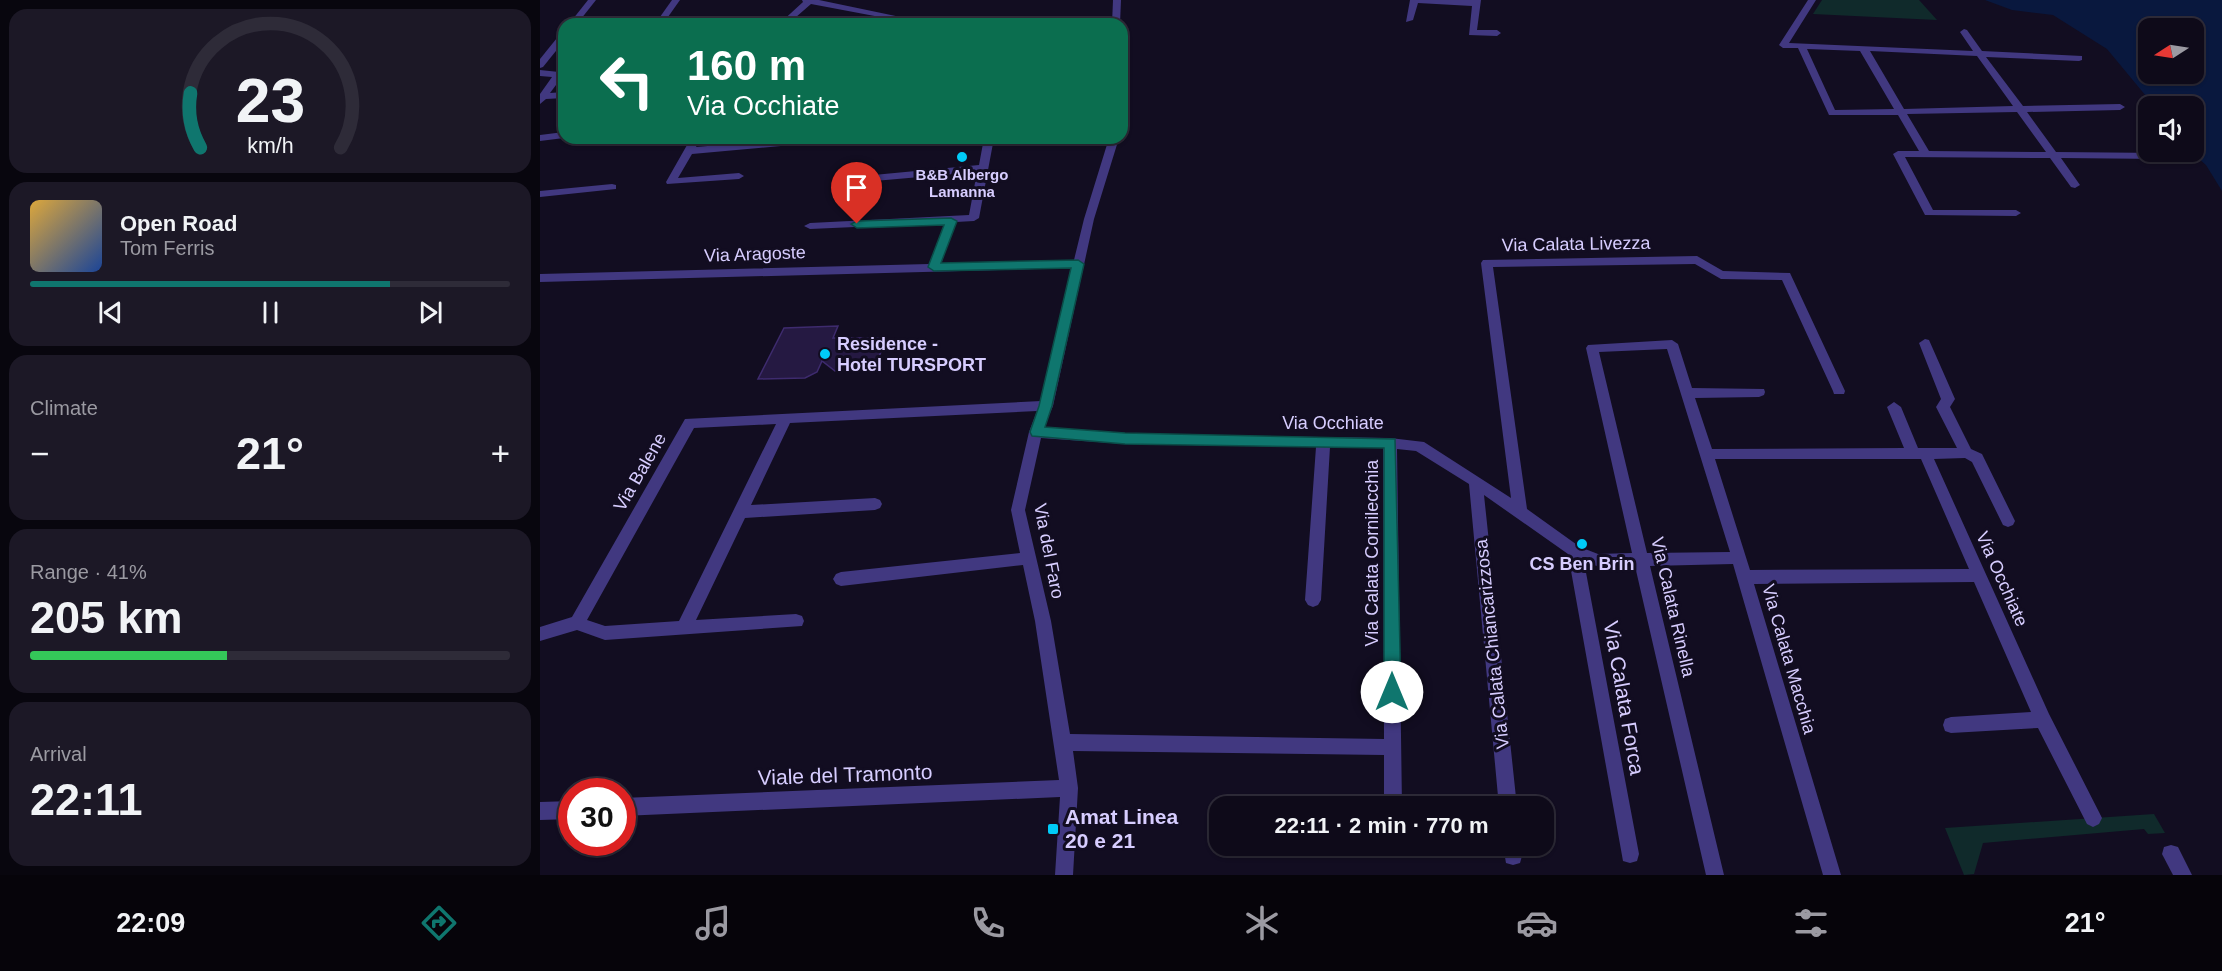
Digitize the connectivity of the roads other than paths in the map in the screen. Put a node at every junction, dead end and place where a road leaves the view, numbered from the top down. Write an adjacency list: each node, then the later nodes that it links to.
1 (592, 0): 8 (street)
2 (676, 0): 9 (street)
3 (808, 0): 10 (street); 11 (street)
4 (1117, 0): 12 (street)
5 (1414, 0): 7 (street); 13 (street)
6 (1812, 0): 17 (street)
7 (1477, 2): 15 (street)
8 (578, 18)
9 (663, 18)
10 (789, 18)
11 (888, 18)
12 (1116, 18)
13 (1408, 20)
14 (1965, 32): 19 (street)
15 (1497, 33)
16 (558, 42): 21 (street)
17 (1801, 46): 18 (street); 27 (street)
18 (1863, 48): 19 (street); 27 (street)
19 (1980, 53): 20 (street); 26 (street)
20 (2079, 58)
21 (540, 65)
22 (540, 73): 24 (street)
23 (558, 96): 24 (street)
24 (541, 98)
25 (2120, 107): 26 (street)
26 (2019, 108): 27 (street); 36 (street)
27 (1899, 110): 35 (street)
28 (558, 136): 29 (street)
29 (540, 138)
30 (693, 144): 34 (street)
31 (768, 144): 34 (street)
32 (988, 144): 38 (street)
33 (1112, 144): 47 (street, Via del Faro)
34 (689, 151): 39 (street)
35 (1926, 154): 36 (street); 44 (street)
36 (2054, 155): 37 (street); 41 (street)
37 (2138, 156)
38 (984, 168): 40 (street); 45 (street)
39 (739, 176)
40 (862, 179)
41 (2075, 185)
42 (612, 187): 43 (street)
43 (540, 194)
44 (2016, 213)
45 (951, 221): 46 (street); 48 (street)
46 (810, 226)
47 (1078, 264): 48 (street, Via Aragoste); 55 (street, Via del Faro)
48 (934, 267): 49 (street, Via Aragoste)
49 (540, 278)
50 (1925, 343): 62 (street)
51 (1592, 348): 54 (street, Via Calata Macchia); 72 (street, Via Calata Rinella)
52 (1839, 391): 67 (street, Via Calata Livezza)
53 (1759, 392): 54 (street)
54 (1688, 393): 63 (street, Via Calata Macchia)
55 (1046, 406): 57 (street, Via Balene); 58 (street, Via del Faro)
56 (1894, 407): 61 (street)
57 (786, 418): 66 (street); 78 (street, Via Balene)
58 (1036, 432): 59 (street, Via Occhiate); 70 (street, Via del Faro)
59 (1323, 443): 60 (street, Via Occhiate); 76 (street)
60 (1390, 443): 64 (street, Via Occhiate); 86 (street, Via Calata Cornilecchia)
61 (1919, 453): 62 (street); 63 (street); 73 (street, Via Occhiate)
62 (1966, 453): 68 (street)
63 (1706, 454): 71 (street, Via Calata Macchia)
64 (1476, 481): 67 (street, Via Occhiate); 87 (street, Via Calata Chiancarizzosa)
65 (875, 504): 66 (street)
66 (741, 512): 79 (street)
67 (1520, 513): 69 (street, Via Occhiate)
68 (2008, 521)
69 (1575, 551): 72 (street, Via Occhiate); 92 (street, Via Calata Forca)
70 (1029, 558): 75 (street); 83 (street, Via del Faro)
71 (1739, 558): 72 (street, Via Occhiate); 74 (street, Via Calata Macchia)
72 (1642, 559): 95 (street, Via Calata Rinella)
73 (1979, 575): 74 (street); 81 (street, Via Occhiate)
74 (1744, 577): 96 (street, Via Calata Macchia)
75 (841, 579)
76 (1313, 600)
77 (796, 621): 79 (street)
78 (577, 623): 79 (street); 80 (street)
79 (685, 626)
80 (540, 634)
81 (2043, 720): 82 (street); 91 (street, Via Occhiate)
82 (1951, 724)
83 (1064, 742): 84 (street); 85 (street, Via del Faro)
84 (1383, 747)
85 (1069, 789): 88 (street, Viale del Tramonto); 94 (street, Via del Faro)
86 (1393, 796)
87 (1507, 796)
88 (636, 806)
89 (558, 810): 90 (street)
90 (540, 811)
91 (2093, 818)
92 (1630, 854)
93 (2171, 854): 97 (street)
94 (1064, 875)
95 (1715, 875)
96 (1832, 875)
97 (2183, 875)

